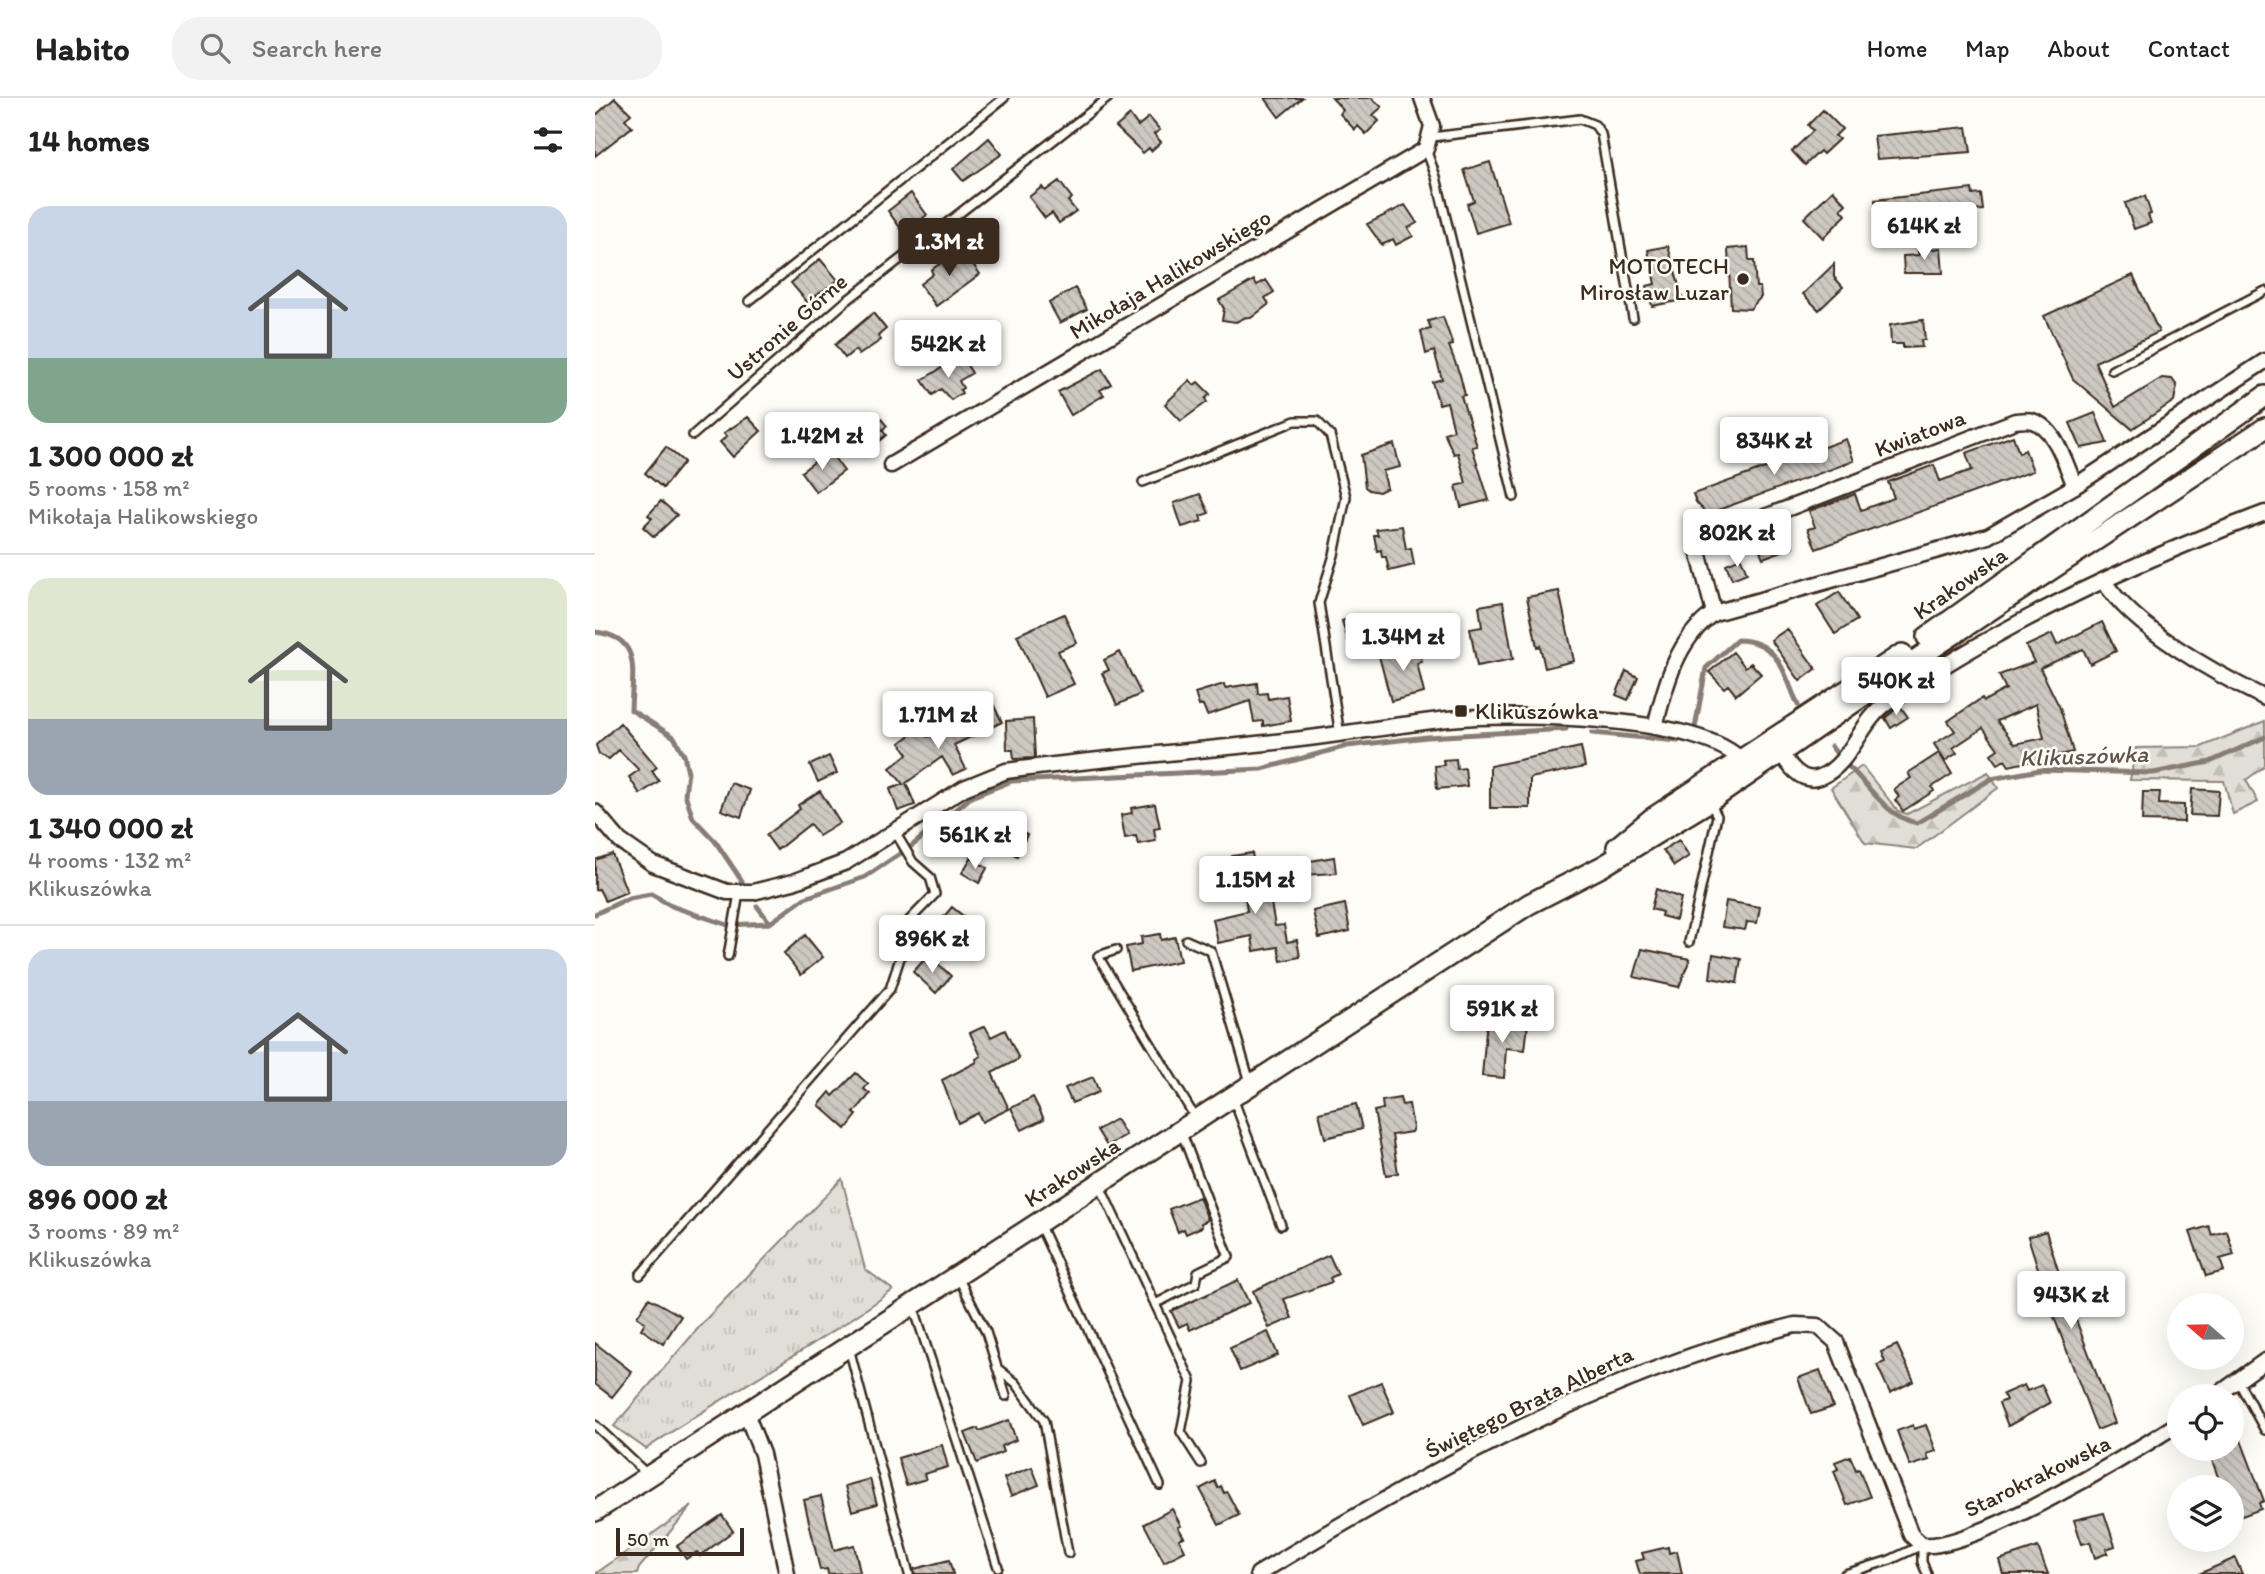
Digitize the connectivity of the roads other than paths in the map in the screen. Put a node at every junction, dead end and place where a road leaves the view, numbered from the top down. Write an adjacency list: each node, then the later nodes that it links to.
1 (1004, 98): 6 (lane)
2 (1108, 98): 12 (lane, Ustronie Górne)
3 (1422, 98): 4 (street)
4 (1429, 143): 7 (lane); 13 (street, Mikołaja Halikowskiego); 16 (lane)
5 (2265, 291): 9 (lane)
6 (749, 301)
7 (1633, 318)
8 (2265, 361): 15 (street)
9 (2112, 370)
10 (2265, 396): 23 (main road, Krakowska)
11 (2265, 428): 23 (main road, Krakowska)
12 (693, 435)
13 (891, 465)
14 (1143, 482): 22 (lane)
15 (2075, 486): 19 (street); 19 (street, Kwiatowa)
16 (1514, 497)
17 (2265, 513): 18 (street)
18 (2104, 581): 20 (street); 23 (street)
19 (1714, 613): 21 (street)
20 (2265, 698)
21 (1655, 727): 22 (street); 24 (street)
22 (1339, 735): 27 (street)
23 (1777, 748): 24 (main road, Krakowska)
24 (1747, 767): 25 (main road, Krakowska)
25 (1706, 794): 30 (lane); 33 (main road, Krakowska)
26 (595, 812): 28 (street)
27 (898, 838): 28 (street); 39 (lane)
28 (739, 893): 32 (lane)
29 (1186, 940): 33 (lane)
30 (1689, 942)
31 (1117, 950): 35 (lane)
32 (728, 956)
33 (1251, 1085): 34 (main road, Krakowska)
34 (1233, 1097): 35 (main road, Krakowska); 38 (lane)
35 (1189, 1125): 36 (main road, Krakowska); 41 (lane)
36 (1099, 1184): 37 (main road, Krakowska); 41 (lane)
37 (1039, 1223): 40 (main road, Krakowska); 55 (lane)
38 (1281, 1225)
39 (641, 1275)
40 (958, 1276): 42 (main road, Krakowska); 45 (lane)
41 (1155, 1304): 53 (lane)
42 (913, 1305): 43 (main road, Krakowska); 59 (lane)
43 (849, 1346): 49 (main road, Krakowska); 61 (lane)
44 (2265, 1361): 46 (street)
45 (997, 1368): 48 (lane); 58 (lane)
46 (2238, 1381): 47 (street); 52 (lane)
47 (2234, 1384)
48 (1006, 1396)
49 (746, 1413): 54 (main road, Krakowska); 60 (street)
50 (595, 1425): 54 (lane)
51 (2167, 1430): 57 (street, Starokrakowska)
52 (2265, 1430)
53 (1201, 1463)
54 (650, 1476): 56 (main road, Krakowska)
55 (1160, 1485)
56 (595, 1511)
57 (1916, 1540): 62 (street, Świętego Brata Alberta); 63 (lane); 64 (lane)
58 (1067, 1553)
59 (998, 1567)
60 (787, 1574)
61 (909, 1574)
62 (1258, 1574)
63 (1845, 1574)
64 (1927, 1574)

